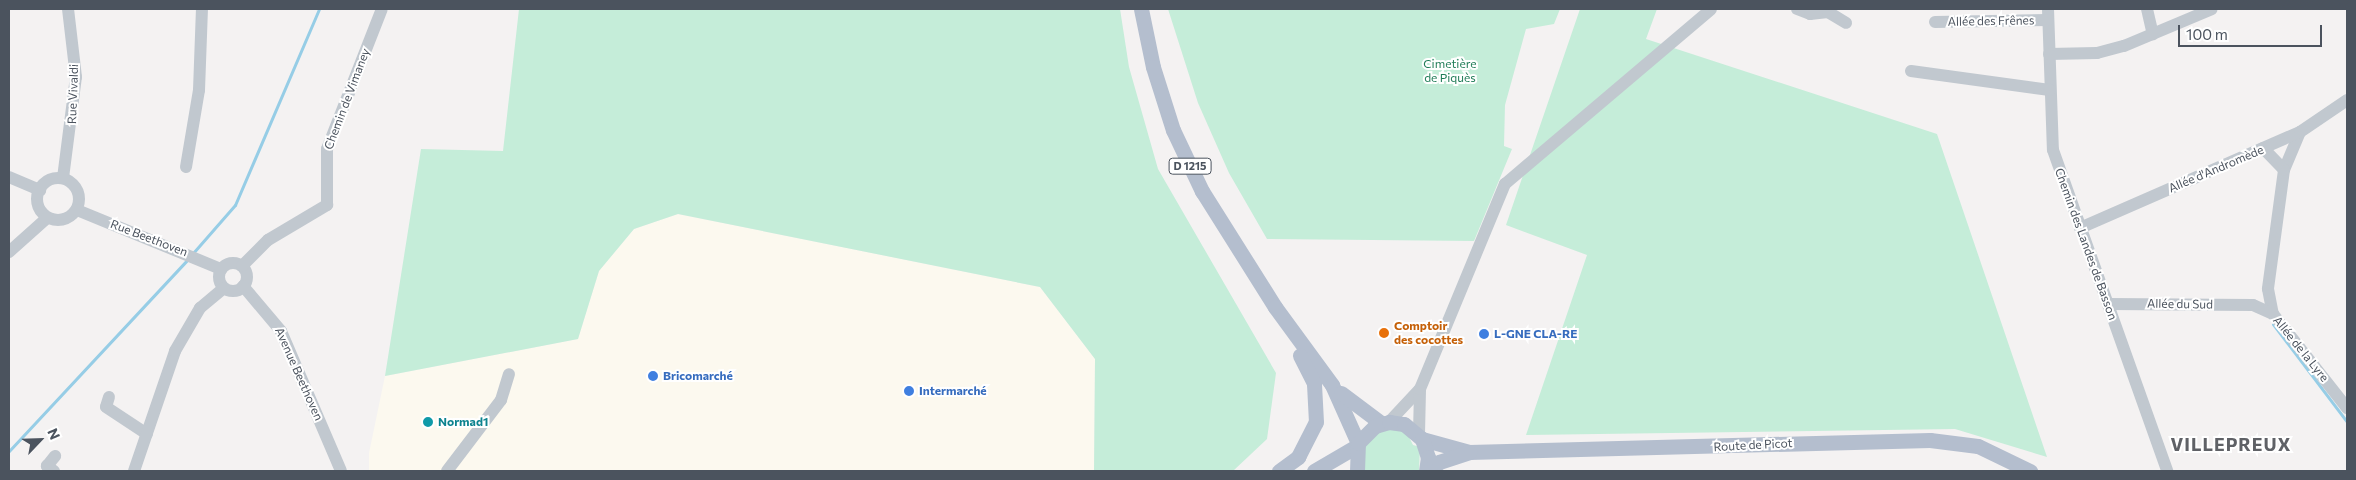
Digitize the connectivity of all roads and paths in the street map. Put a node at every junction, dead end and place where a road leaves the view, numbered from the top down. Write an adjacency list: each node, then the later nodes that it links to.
1 (68, 9): 22 (street, Rue Vivaldi)
2 (202, 9): 19 (street)
3 (382, 9): 28 (street, Chemin de Vimaney)
4 (1141, 9): 35 (main road, D 1215)
5 (1711, 9): 39 (street)
6 (1797, 9): 11 (street)
7 (2148, 9): 12 (street)
8 (2212, 9): 12 (street)
9 (2048, 14): 10 (street, Allée des Frênes); 13 (street, Chemin des Landes de Basson)
10 (1935, 22)
11 (1846, 23)
12 (2153, 34): 13 (street)
13 (2049, 54): 15 (street, Chemin des Landes de Basson)
14 (1911, 71): 15 (street)
15 (2050, 90): 26 (street, Chemin des Landes de Basson)
16 (2347, 100): 17 (street, Allée d'Andromède)
17 (2300, 132): 18 (street, Allée d'Andromède); 20 (street, Allée de la Lyre)
18 (2264, 148): 20 (street); 26 (street, Allée d'Andromède)
19 (186, 167)
20 (2284, 170): 32 (street, Allée de la Lyre)
21 (9, 177): 23 (street)
22 (63, 178): 23 (street); 24 (street)
23 (40, 190): 25 (street)
24 (77, 210): 25 (street); 29 (street, Rue Beethoven)
25 (47, 218): 27 (street)
26 (2080, 228): 33 (street, Chemin des Landes de Basson)
27 (9, 252)
28 (242, 266): 29 (street); 30 (street)
29 (221, 269): 31 (street)
30 (244, 286): 31 (street); 50 (street, Avenue Beethoven)
31 (224, 288): 43 (street)
32 (2268, 289): 34 (street); 36 (street, Allée de la Lyre)
33 (2108, 304): 34 (street, Allée du Sud); 57 (street, Chemin des Landes de Basson)
34 (2253, 305): 36 (street, Allée du Sud)
35 (1275, 307): 38 (main road, D 1215); 52 (main road)
36 (2273, 314): 41 (street, Allée de la Lyre)
37 (509, 374): 51 (street)
38 (1332, 385): 42 (main road, D 1215); 45 (main road, D 1215)
39 (1420, 389): 42 (street); 44 (street)
40 (109, 397): 43 (street)
41 (2347, 405)
42 (1385, 422): 44 (main road, Route de Picot); 45 (main road)
43 (147, 434): 49 (street)
44 (1421, 437): 46 (main road, Route de Picot); 55 (main road)
45 (1357, 444): 53 (main road); 54 (main road)
46 (1469, 452): 55 (main road, Route de Picot); 56 (main road, Route de Picot)
47 (55, 456): 48 (street)
48 (54, 471)
49 (134, 471)
50 (341, 471)
51 (447, 471)
52 (1279, 471)
53 (1314, 471)
54 (1357, 471)
55 (1427, 471)
56 (2030, 471)
57 (2167, 471)

